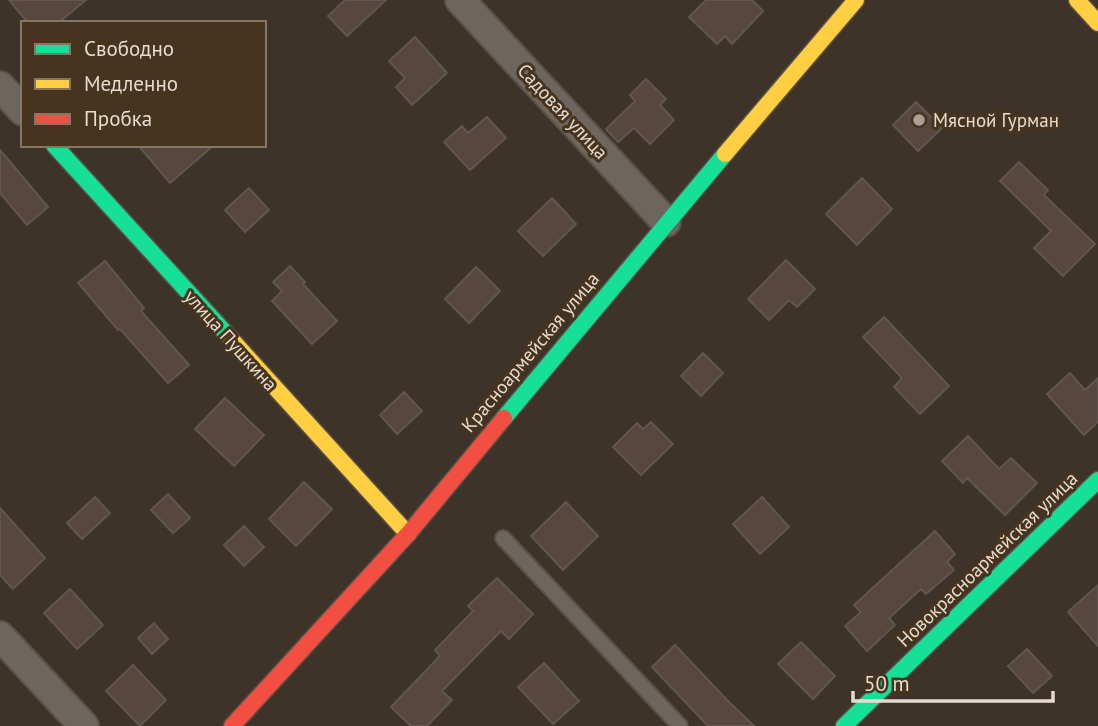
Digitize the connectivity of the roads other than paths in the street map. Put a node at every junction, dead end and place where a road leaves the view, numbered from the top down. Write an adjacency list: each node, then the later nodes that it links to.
1 (460, 0): 8 (street, Садовая улица)
2 (856, 0): 8 (street, Красноармейская улица)
3 (1077, 0): 4 (street)
4 (1098, 23)
5 (0, 86): 6 (street)
6 (21, 109)
7 (56, 147): 10 (street, улица Пушкина)
8 (666, 222): 10 (street, Красноармейская улица)
9 (1098, 480): 16 (street, Новокрасноармейская улица)
10 (408, 534): 14 (street, Красноармейская улица)
11 (503, 538): 15 (lane)
12 (0, 636): 13 (street)
13 (84, 726)
14 (232, 726)
15 (680, 726)
16 (844, 726)

